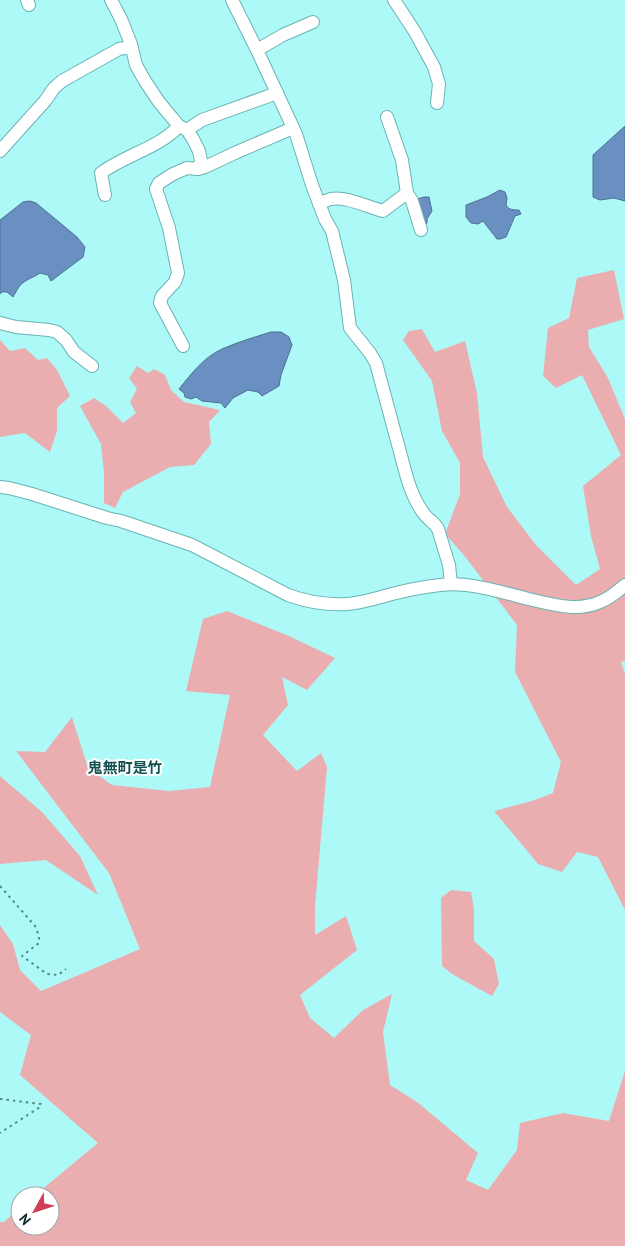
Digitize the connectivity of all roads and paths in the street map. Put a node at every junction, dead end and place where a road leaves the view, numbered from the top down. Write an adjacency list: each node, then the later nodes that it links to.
1 (111, 0): 5 (street)
2 (232, 0): 6 (street)
3 (394, 0): 8 (street)
4 (313, 22): 6 (street)
5 (131, 47): 10 (street); 12 (street)
6 (257, 50): 7 (street)
7 (277, 93): 10 (street); 11 (street)
8 (437, 103)
9 (387, 117): 14 (street)
10 (183, 128): 13 (street); 15 (street)
11 (293, 128): 13 (street); 16 (street)
12 (0, 151)
13 (198, 169): 19 (street)
14 (407, 194): 16 (street); 17 (street)
15 (105, 196)
16 (319, 204): 22 (street)
17 (421, 230)
18 (0, 323): 20 (street)
19 (183, 346)
20 (92, 366)
21 (0, 487): 22 (street)
22 (451, 584): 23 (street)
23 (625, 585)
24 (0, 886): 25 (path)
25 (66, 969)
26 (0, 1098): 27 (path)
27 (0, 1133)

